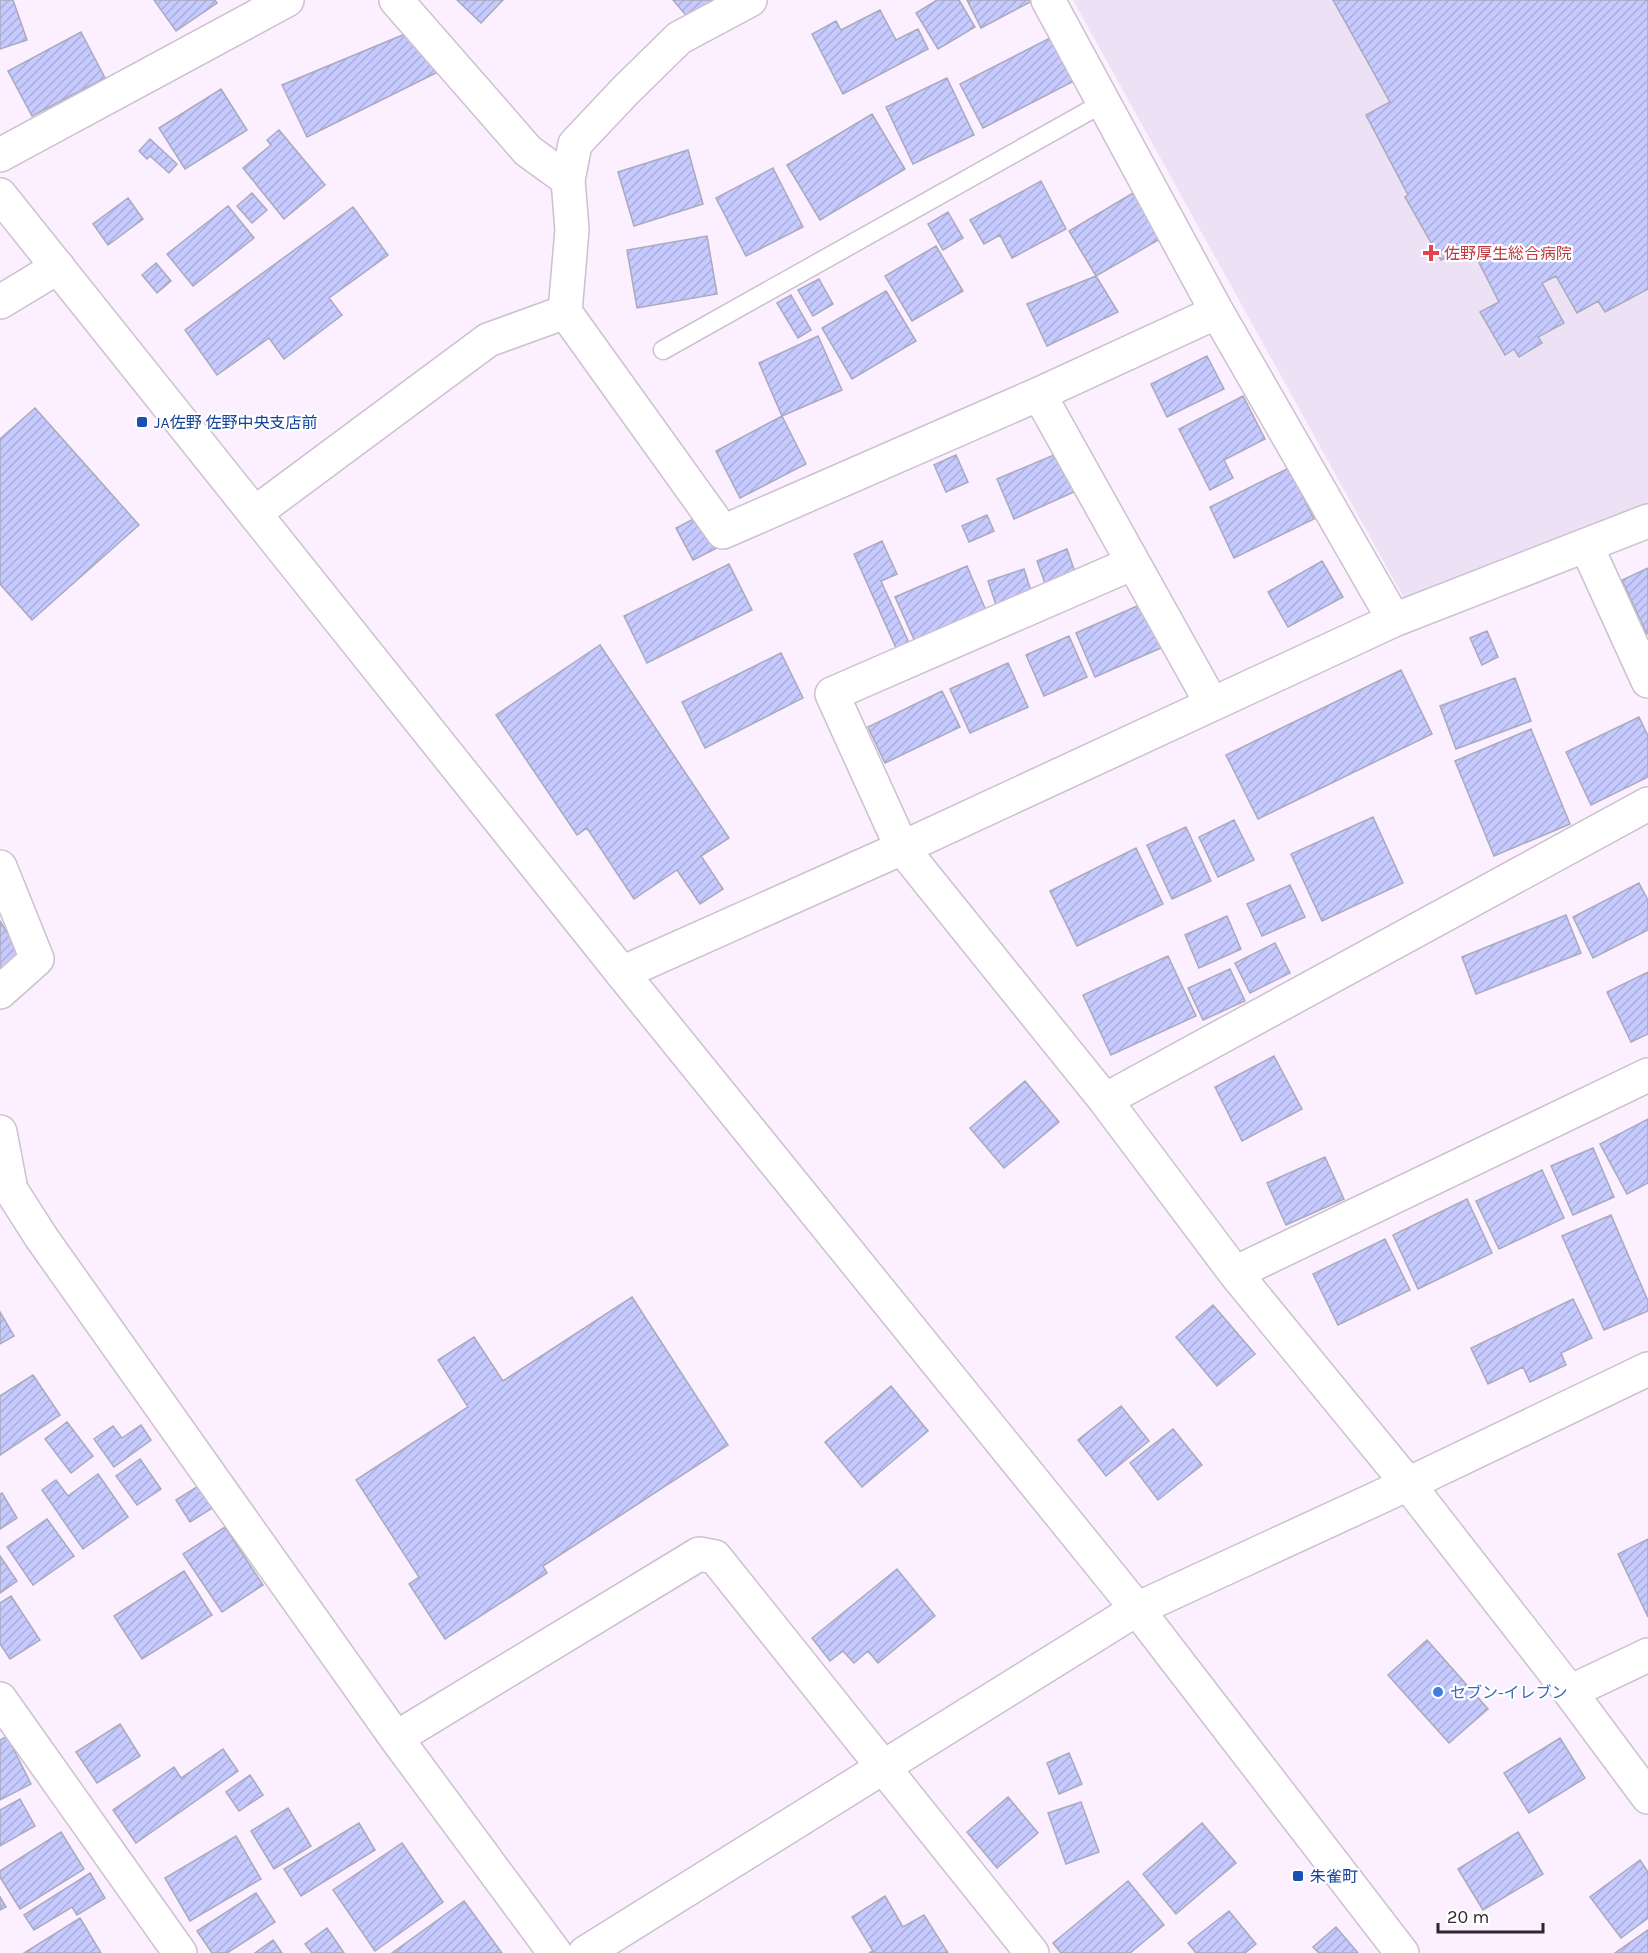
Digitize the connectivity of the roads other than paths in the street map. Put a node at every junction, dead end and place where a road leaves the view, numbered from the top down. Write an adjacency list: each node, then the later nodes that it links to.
1 (287, 0): 6 (street)
2 (396, 0): 7 (street)
3 (750, 0): 7 (street)
4 (1048, 0): 5 (street)
5 (1103, 103): 12 (street); 13 (lane)
6 (0, 155)
7 (568, 180): 11 (street)
8 (0, 195): 9 (street)
9 (58, 267): 10 (street); 15 (street)
10 (0, 302)
11 (565, 312): 14 (street); 15 (street)
12 (1217, 312): 14 (street); 19 (street)
13 (663, 350)
14 (1039, 394): 18 (street)
15 (255, 513): 25 (street)
16 (1648, 521): 17 (street)
17 (1586, 545): 19 (street); 20 (street)
18 (1133, 563): 21 (street); 23 (street)
19 (1394, 620): 21 (street)
20 (1648, 681)
21 (1212, 704): 23 (street)
22 (1648, 804): 28 (street)
23 (902, 848): 25 (street); 28 (street)
24 (0, 867): 26 (street)
25 (622, 973): 33 (street)
26 (0, 992)
27 (1648, 1076): 30 (street)
28 (1105, 1100): 30 (street)
29 (0, 1132): 37 (street)
30 (1235, 1273): 32 (street)
31 (1648, 1369): 32 (street)
32 (1408, 1484): 33 (street); 35 (street)
33 (1137, 1609): 38 (street); 44 (street)
34 (1648, 1655): 35 (street)
35 (1570, 1692): 39 (street)
36 (2, 1704): 40 (street)
37 (396, 1738): 38 (street); 41 (street)
38 (884, 1767): 42 (street); 43 (street)
39 (1648, 1797)
40 (180, 1953)
41 (555, 1953)
42 (585, 1953)
43 (1032, 1953)
44 (1402, 1953)

